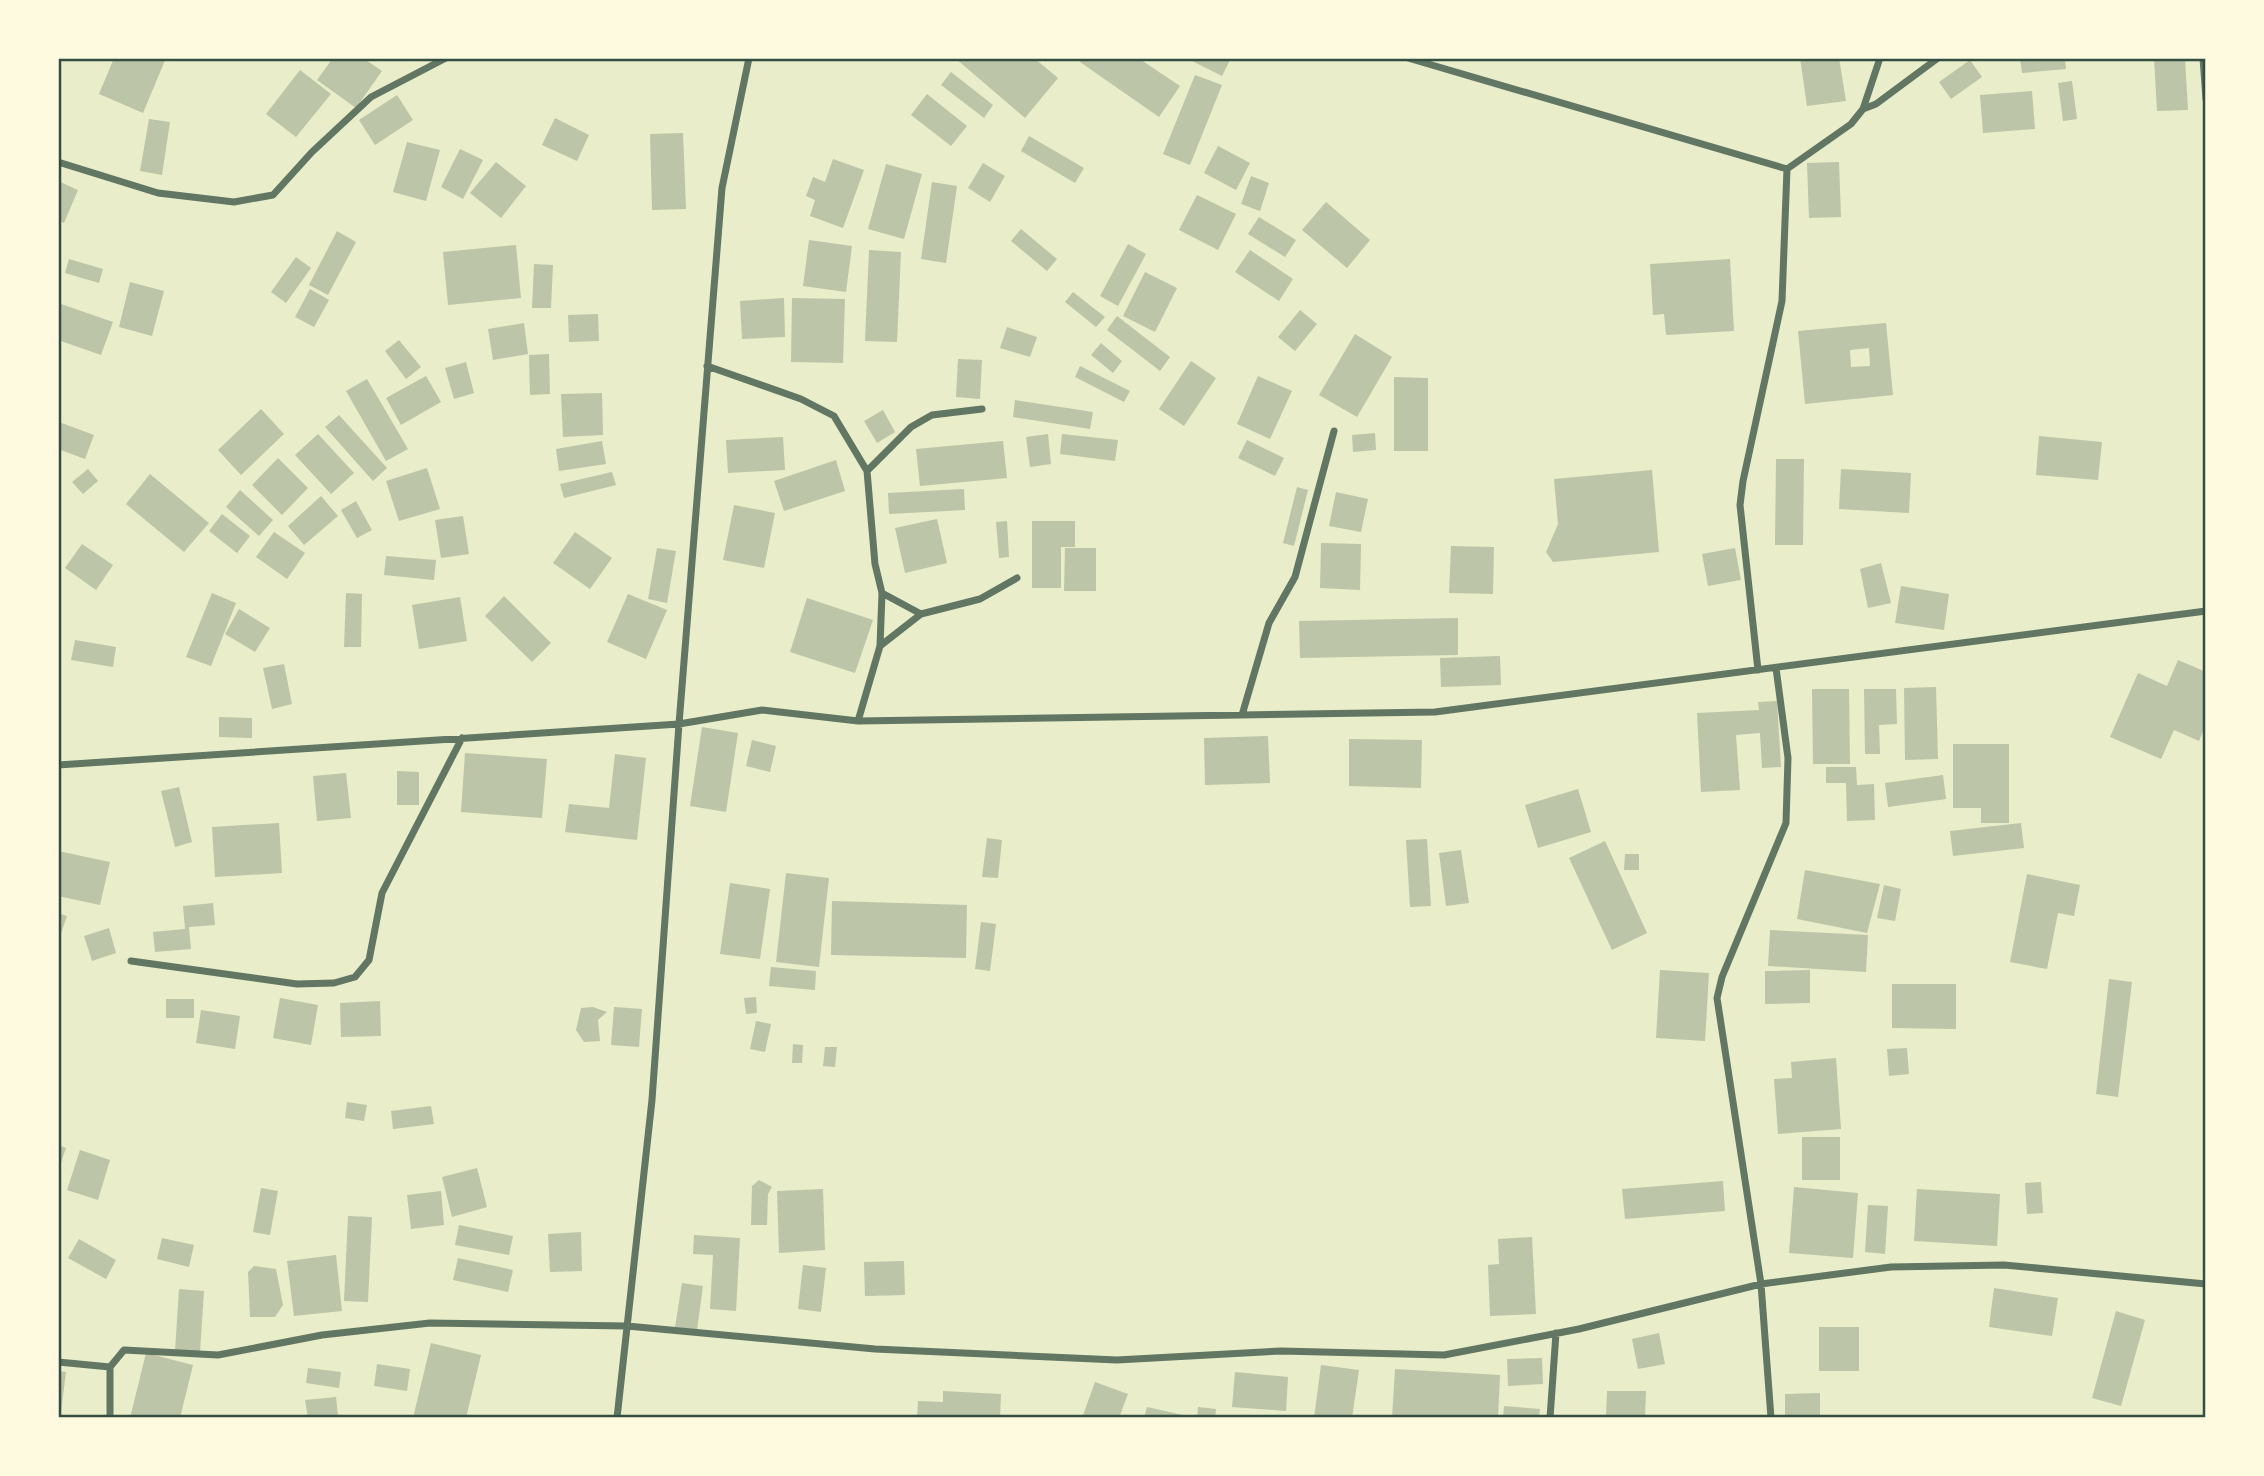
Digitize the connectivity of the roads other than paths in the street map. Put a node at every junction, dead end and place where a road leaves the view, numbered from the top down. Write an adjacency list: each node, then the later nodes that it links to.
1 (446, 58): 9 (street)
2 (749, 58): 11 (street)
3 (1408, 58): 10 (street)
4 (1880, 58): 8 (street)
5 (1938, 58): 8 (street)
6 (2203, 58): 7 (street)
7 (2206, 99)
8 (1863, 109): 10 (street)
9 (58, 162)
10 (1787, 169): 21 (street)
11 (708, 366): 14 (street); 24 (street)
12 (982, 409): 14 (street)
13 (1334, 431): 22 (street)
14 (867, 471): 16 (street)
15 (1017, 578): 18 (street)
16 (882, 593): 18 (street); 19 (street)
17 (2206, 611): 20 (street)
18 (921, 614): 19 (street)
19 (880, 646): 23 (street)
20 (1776, 668): 21 (street); 28 (street)
21 (1758, 670): 22 (street)
22 (1242, 715): 23 (street)
23 (858, 721): 24 (street)
24 (679, 724): 25 (street); 30 (street)
25 (462, 738): 26 (street); 27 (street)
26 (58, 765)
27 (131, 961)
28 (1761, 1284): 29 (street); 31 (street); 37 (street)
29 (2206, 1284)
30 (627, 1326): 31 (street); 33 (street); 35 (street)
31 (1556, 1333): 36 (street)
32 (58, 1362): 33 (street)
33 (110, 1367): 34 (street)
34 (110, 1418)
35 (617, 1418)
36 (1550, 1418)
37 (1771, 1418)

